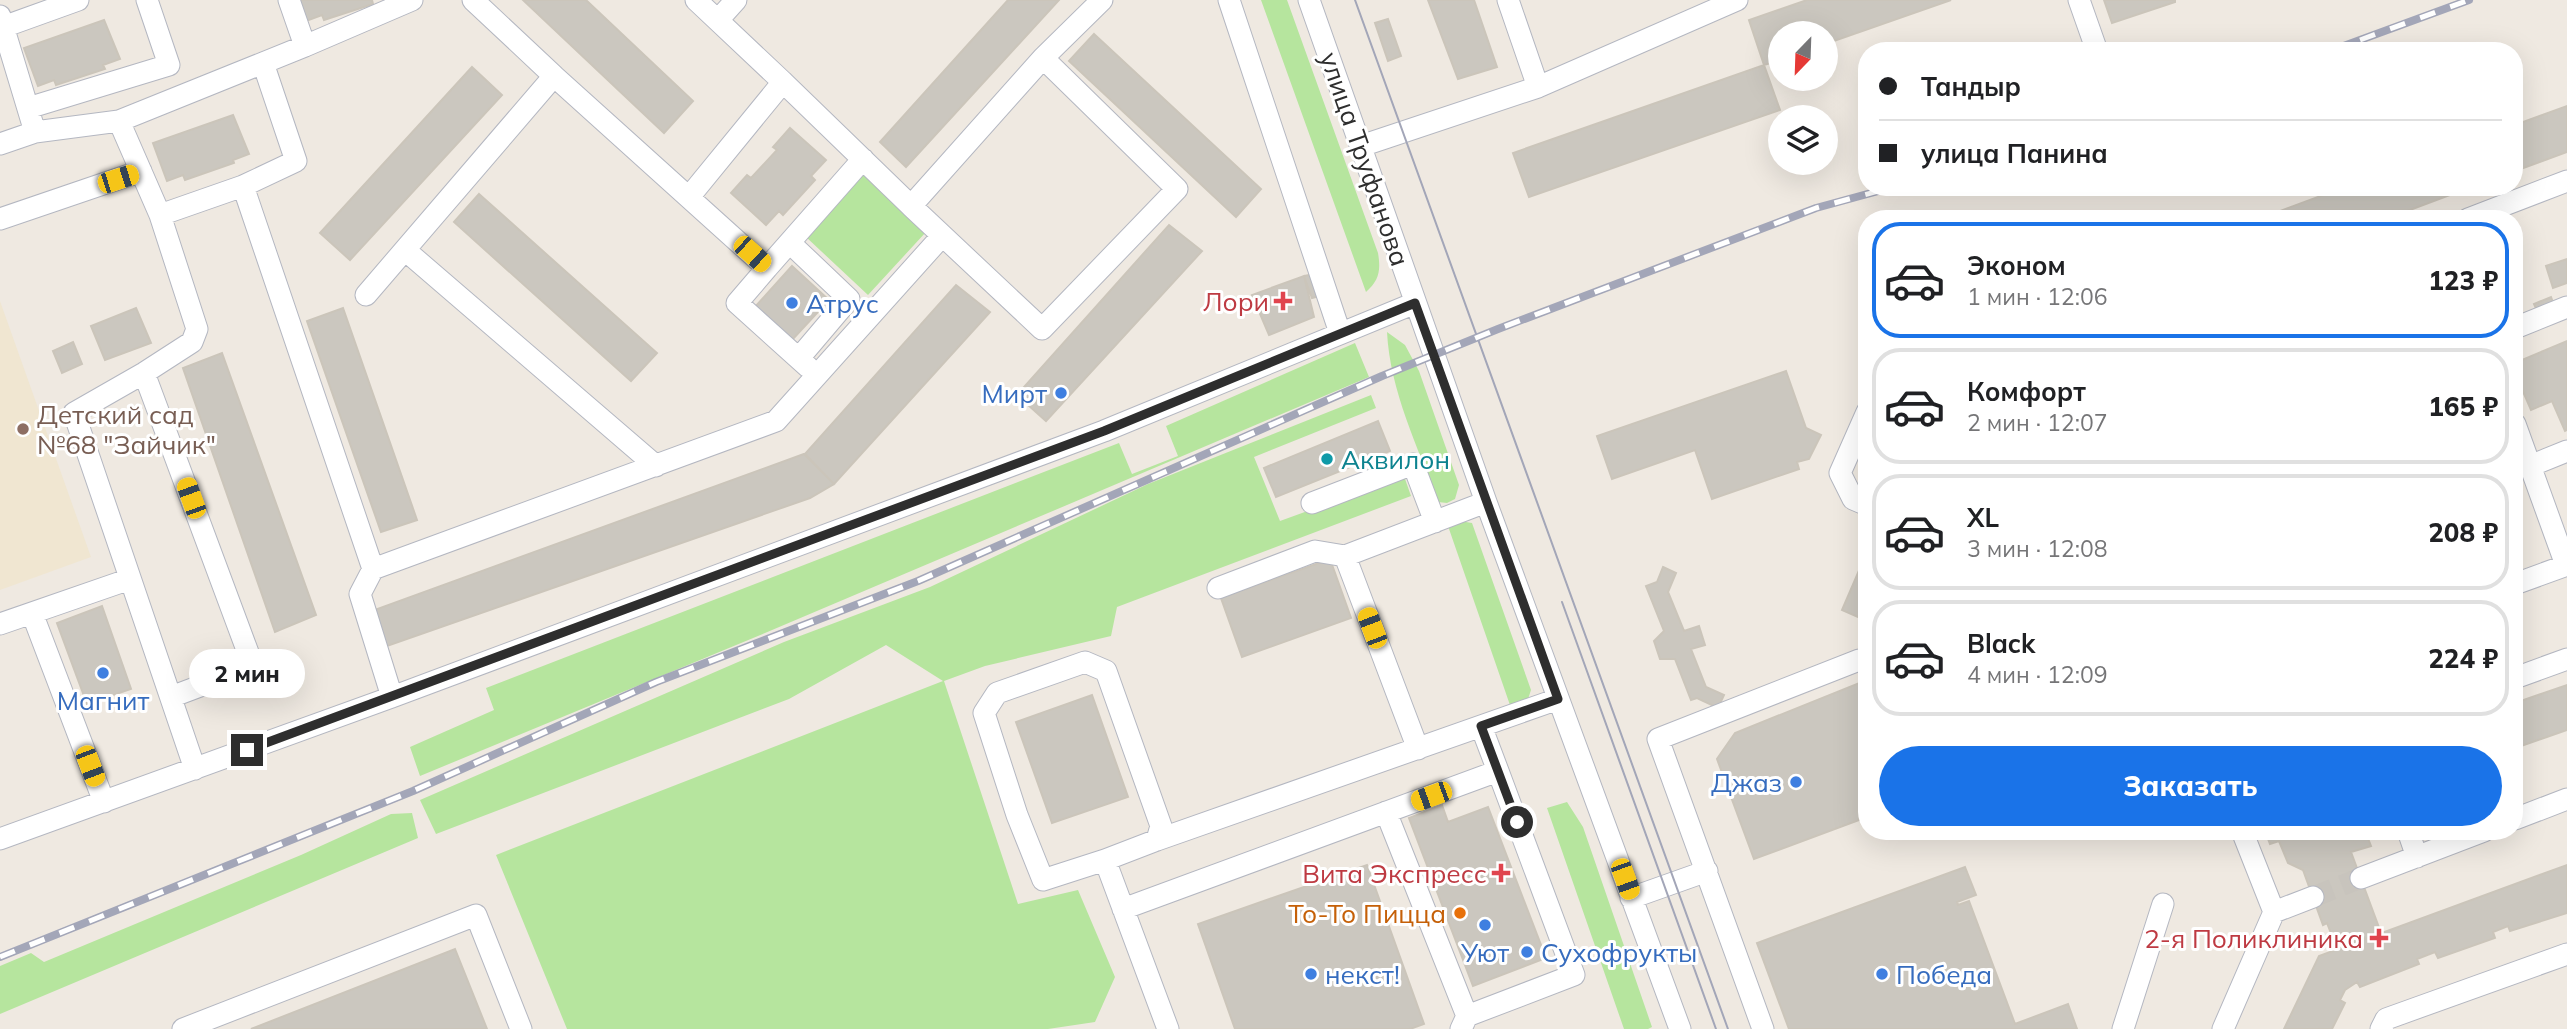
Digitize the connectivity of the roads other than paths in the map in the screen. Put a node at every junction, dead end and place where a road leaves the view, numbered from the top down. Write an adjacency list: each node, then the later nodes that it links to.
1 (78, 0): 15 (street)
2 (147, 0): 23 (street)
3 (289, 0): 17 (street)
4 (412, 0): 17 (street)
5 (473, 0): 20 (street)
6 (696, 0): 14 (street)
7 (736, 0): 14 (street)
8 (1102, 0): 18 (street)
9 (1230, 0): 45 (street)
10 (1309, 0): 27 (street, улица Труфанова)
11 (1508, 0): 22 (street)
12 (2079, 0): 16 (street)
13 (1727, 1): 22 (street)
14 (718, 20): 21 (street)
15 (2, 22): 23 (street)
16 (2094, 42)
17 (305, 46): 19 (street)
18 (1043, 58): 33 (street); 37 (street)
19 (263, 63): 24 (street); 30 (street)
20 (554, 76): 32 (street); 39 (street)
21 (783, 82): 28 (street); 32 (street)
22 (1538, 87): 27 (street)
23 (28, 108): 25 (street)
24 (119, 121): 25 (street); 29 (street)
25 (35, 132): 26 (street)
26 (0, 144)
27 (1360, 146): 42 (street, улица Труфанова)
28 (863, 159): 33 (street); 38 (street)
29 (141, 171): 35 (street); 36 (street)
30 (243, 186): 35 (street); 60 (street)
31 (2565, 187): 34 (street)
32 (689, 197): 40 (street)
33 (911, 206): 37 (street)
34 (2495, 210)
35 (160, 215): 47 (street)
36 (0, 219)
37 (942, 236): 48 (street)
38 (790, 243): 40 (street); 46 (street)
39 (405, 250): 41 (street); 52 (street)
40 (767, 268): 46 (street)
41 (366, 295)
42 (1415, 303): 45 (street); 55 (street, улица Труфанова)
43 (2567, 307): 44 (street)
44 (2523, 325)
45 (1340, 333): 70 (street)
46 (799, 358): 48 (street)
47 (144, 373): 61 (street); 69 (street)
48 (817, 375): 52 (street)
49 (1858, 432): 54 (street)
50 (2523, 446): 53 (street)
51 (2567, 451): 53 (street)
52 (656, 466): 60 (street)
53 (2530, 466): 59 (street)
54 (1858, 501)
55 (1486, 502): 57 (street); 71 (street, улица Труфанова)
56 (1312, 503): 57 (street)
57 (1435, 522): 58 (street)
58 (1345, 556): 63 (street); 73 (street)
59 (2566, 565): 62 (street)
60 (373, 569): 70 (street)
61 (130, 579): 64 (street); 69 (street)
62 (2523, 581)
63 (1218, 588)
64 (32, 613): 65 (street); 77 (street)
65 (0, 624)
66 (2567, 659): 68 (street)
67 (1858, 660): 87 (street)
68 (2523, 675)
69 (171, 697): 74 (street)
70 (392, 697): 74 (street)
71 (1558, 699): 72 (street); 90 (street, улица Труфанова)
72 (1481, 726): 73 (street); 75 (street)
73 (1418, 749): 81 (street)
74 (195, 769): 77 (street)
75 (1498, 771): 78 (street); 95 (street)
76 (2567, 799): 79 (street)
77 (104, 802): 80 (street)
78 (1386, 812): 92 (street); 95 (street)
79 (2523, 817)
80 (2, 834)
81 (1157, 840): 86 (street); 86 (street)
82 (2246, 840): 93 (street)
83 (2411, 840): 85 (street)
84 (2461, 840): 85 (street)
85 (2417, 857): 88 (street)
86 (1105, 860): 92 (street)
87 (1707, 871): 90 (street); 101 (street)
88 (2361, 878)
89 (2313, 897): 93 (street)
90 (1632, 898): 100 (street, улица Труфанова)
91 (2163, 904): 102 (street)
92 (1123, 909): 99 (street)
93 (2274, 912): 96 (street)
94 (2567, 954): 103 (street)
95 (1464, 1023)
96 (2230, 1027)
97 (183, 1029): 98 (street)
98 (521, 1029)
99 (1168, 1029)
100 (1680, 1029)
101 (1763, 1029)
102 (2123, 1029)
103 (2381, 1029)

